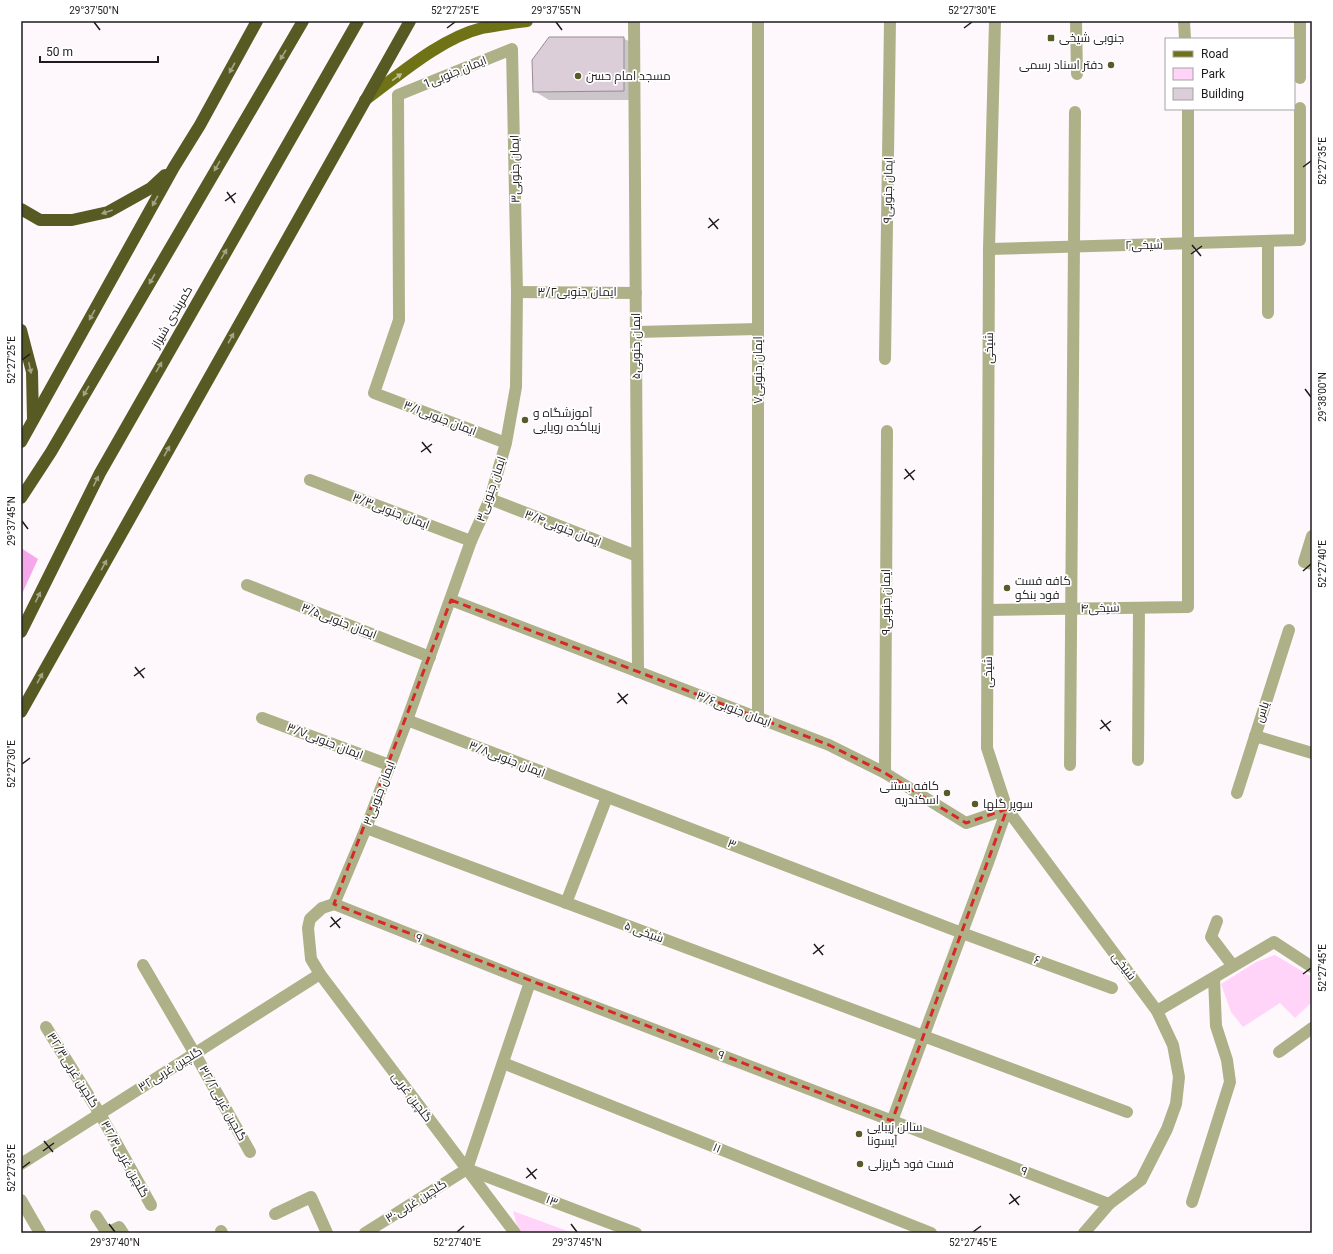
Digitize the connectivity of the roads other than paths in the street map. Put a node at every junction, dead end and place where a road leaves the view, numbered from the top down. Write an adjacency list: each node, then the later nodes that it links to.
1 (257, 21): 21 (highway, one-way to 21)
2 (303, 21): 40 (highway, one-way to 40)
3 (358, 21): 52 (highway, کمربندی شیراز, one-way to 3)
4 (410, 21): 17 (highway)
5 (527, 21): 17 (main road, one-way to 5)
6 (634, 21): 28 (street, ایمان جنوبی۵)
7 (758, 21): 30 (street, ایمان جنوبی۷)
8 (890, 21): 33 (street, ایمان جنوبی۹)
9 (995, 21): 26 (street, شیخی)
10 (1076, 21): 15 (street)
11 (1184, 21): 13 (street)
12 (1300, 21): 16 (street)
13 (1185, 38)
14 (512, 49): 27 (street, ایمان جنوبی۳); 34 (street, 1ایمان جنوبی)
15 (1076, 74)
16 (1300, 78)
17 (365, 100): 55 (highway, one-way to 17)
18 (1300, 108): 23 (street, شیخی۲)
19 (1188, 110): 24 (street)
20 (1075, 112): 25 (street)
21 (174, 167): 22 (highway, one-way to 22); 35 (highway, one-way to 35)
22 (21, 209)
23 (1268, 241): 24 (street, شیخی۲); 29 (street)
24 (1188, 244): 25 (street, شیخی۲); 48 (street, شیخی۴)
25 (1075, 247): 26 (street, شیخی۲); 49 (street)
26 (989, 249): 50 (street, شیخی)
27 (517, 292): 28 (street, ایمان جنوبی۳/۲); 38 (street, ایمان جنوبی۳)
28 (636, 293): 32 (street, ایمان جنوبی۵)
29 (1268, 313)
30 (758, 329): 32 (street); 57 (street, ایمان جنوبی۷)
31 (21, 330): 35 (highway, one-way to 35)
32 (636, 332): 44 (street, ایمان جنوبی۵)
33 (885, 359)
34 (374, 393): 38 (street, ایمان جنوبی۳/۱)
35 (33, 421): 37 (highway)
36 (887, 431): 64 (street, ایمان جنوبی۹)
37 (21, 442)
38 (506, 443): 41 (street, ایمان جنوبی۳)
39 (310, 480): 43 (street, ایمان جنوبی۳/۳)
40 (21, 498)
41 (490, 499): 43 (street, ایمان جنوبی۳); 44 (street, ایمان جنوبی۳/۴)
42 (1312, 536): 45 (street)
43 (471, 541): 47 (street, ایمان جنوبی۳)
44 (637, 556): 54 (street, ایمان جنوبی۵)
45 (1312, 564)
46 (247, 585): 53 (street, ایمان جنوبی۳/۵)
47 (451, 600): 53 (street, ایمان جنوبی۳); 54 (street, ایمان جنوبی۳/۶)
48 (1139, 608): 49 (street, شیخی۴); 61 (street)
49 (1072, 609): 50 (street, شیخی۴); 63 (street)
50 (988, 610): 67 (street, شیخی)
51 (1289, 630): 59 (street, یاس)
52 (21, 632)
53 (430, 657): 58 (street, ایمان جنوبی۳)
54 (638, 672): 57 (street, ایمان جنوبی۳/۶)
55 (21, 712)
56 (262, 718): 62 (street, ایمان جنوبی۳/۷)
57 (758, 718): 64 (street, ایمان جنوبی۳/۶)
58 (407, 720): 62 (street, ایمان جنوبی۳); 66 (street, ایمان جنوبی۳/۸)
59 (1255, 736): 60 (street); 65 (street, یاس)
60 (1312, 753)
61 (1138, 760)
62 (389, 765): 68 (street, ایمان جنوبی۳)
63 (1070, 765)
64 (885, 774): 67 (street, ایمان جنوبی۳/۶)
65 (1237, 793)
66 (607, 797): 69 (street); 72 (street, ۳)
67 (1007, 808): 72 (street); 80 (street, شیخی)
68 (366, 828): 69 (street, شیخی ۵); 70 (street, ایمان جنوبی۳)
69 (566, 903): 83 (street, شیخی ۵)
70 (334, 904): 76 (street, گلچین غربی); 78 (street, ۹)
71 (1217, 921): 74 (street)
72 (962, 932): 79 (street, ۶); 83 (street)
73 (143, 965): 85 (street, گلچین غربی۳۲/۲)
74 (1233, 966): 75 (street); 77 (street)
75 (1312, 967)
76 (320, 974): 85 (street, گلچین غربی۳۲); 92 (street, گلچین غربی)
77 (1214, 978): 80 (street); 94 (street)
78 (530, 982): 86 (street); 89 (street, ۹)
79 (1112, 988)
80 (1157, 1012): 95 (street, شیخی)
81 (46, 1027): 88 (street, گلچین غربی۳۲/۳)
82 (1312, 1028): 84 (street)
83 (923, 1036): 87 (street, شیخی ۵); 89 (street)
84 (1279, 1052)
85 (195, 1054): 88 (street, گلچین غربی۳۲); 90 (street, گلچین غربی۳۲/۲)
86 (503, 1063): 92 (street); 105 (street, ۱۱)
87 (1127, 1112)
88 (100, 1114): 91 (street, گلچین غربی۳۲); 96 (street, گلچین غربی۳۲/۴)
89 (892, 1121): 95 (street, ۹)
90 (250, 1152)
91 (21, 1164)
92 (468, 1169): 102 (street, گلچین غربی۳۰); 103 (street, گلچین غربی); 104 (street, ۱۳)
93 (21, 1200): 99 (street)
94 (1192, 1202)
95 (1109, 1204): 106 (street, شیخی)
96 (150, 1205)
97 (275, 1214): 101 (street)
98 (96, 1216): 100 (street)
99 (40, 1233)
100 (123, 1233)
101 (328, 1233)
102 (365, 1233)
103 (515, 1233)
104 (636, 1233)
105 (931, 1233)
106 (1084, 1233)

